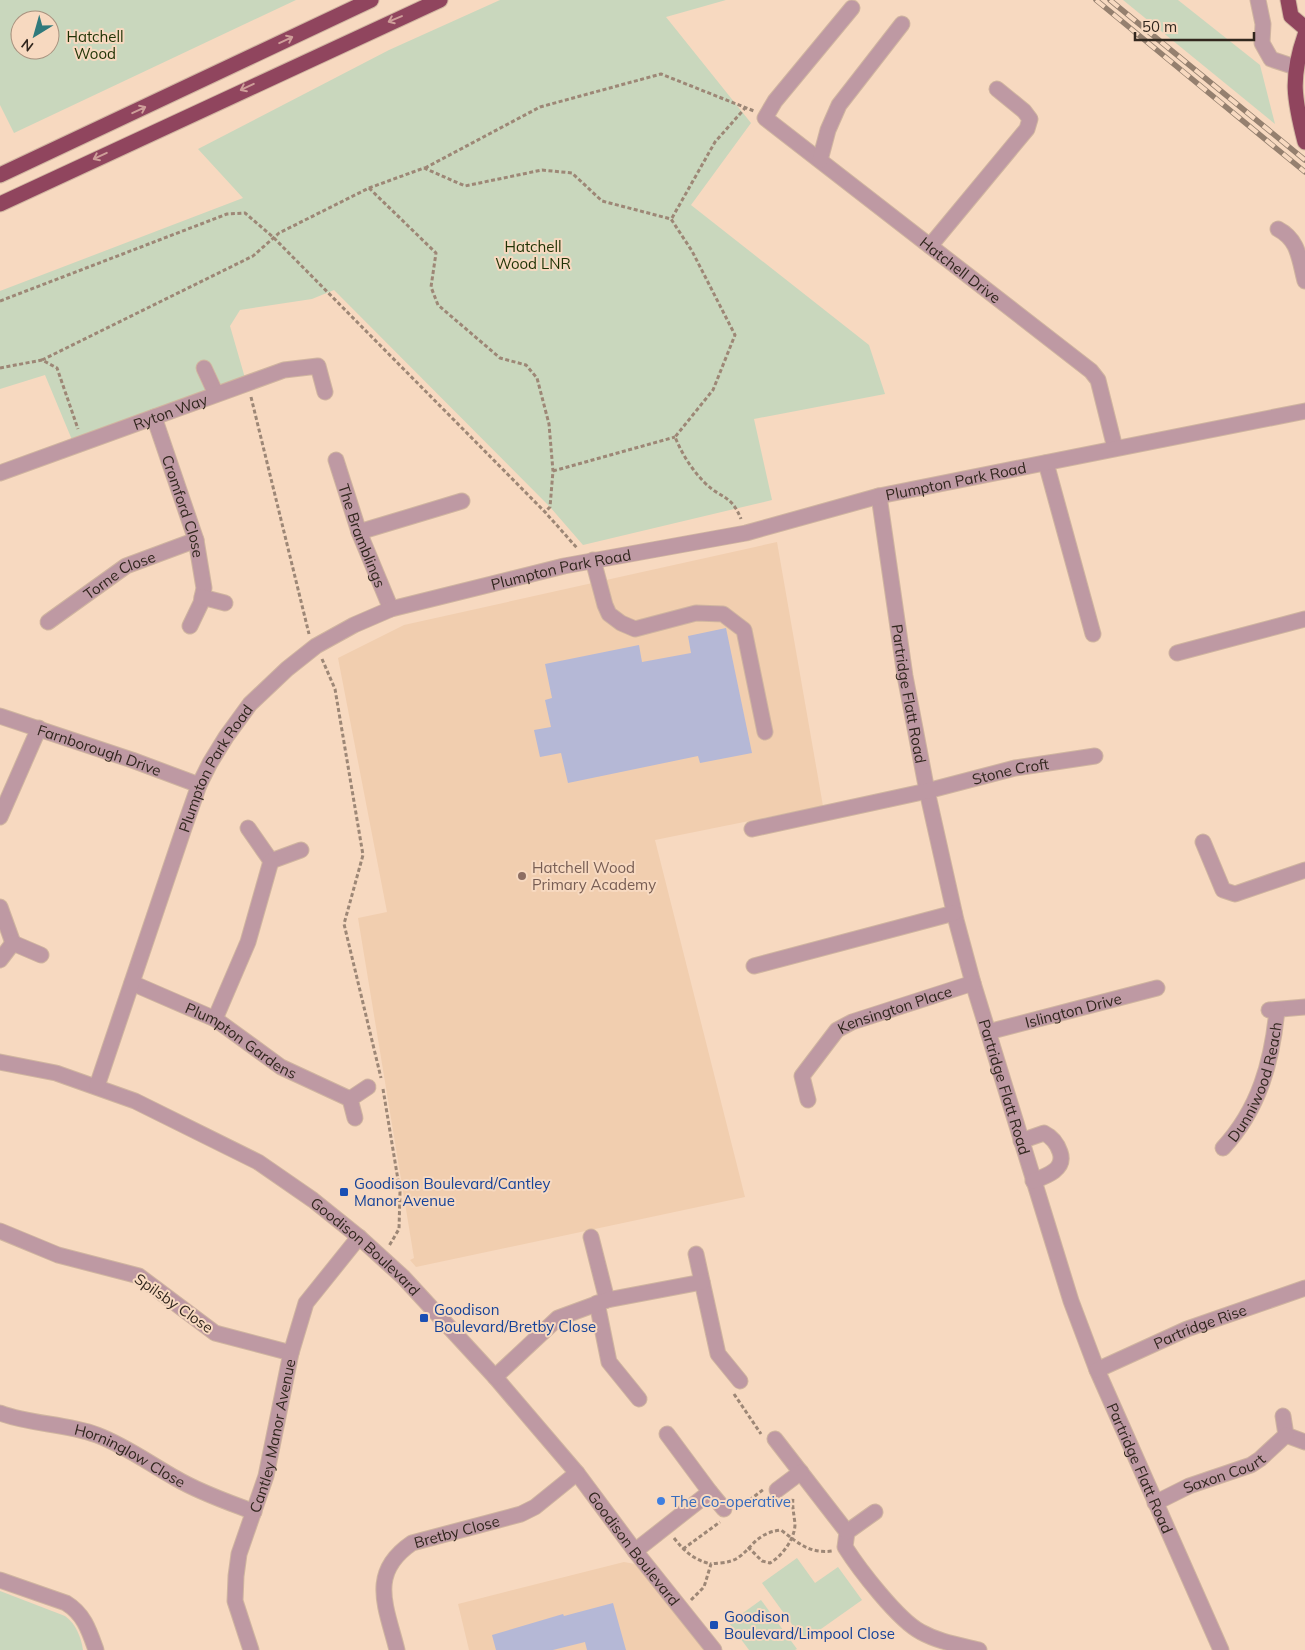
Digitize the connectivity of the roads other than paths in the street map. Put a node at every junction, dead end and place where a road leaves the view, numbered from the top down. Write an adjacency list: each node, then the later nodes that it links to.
1 (371, 0): 13 (highway, one-way to 1)
2 (440, 0): 14 (highway, one-way to 14)
3 (1258, 0): 9 (street)
4 (1288, 0): 7 (highway)
5 (852, 8): 12 (street, Hatchell Drive)
6 (902, 24): 12 (street)
7 (1305, 28)
8 (1305, 35): 9 (highway)
9 (1295, 67): 11 (highway)
10 (997, 88): 16 (street)
11 (1305, 142)
12 (820, 160): 16 (street, Hatchell Drive)
13 (0, 175)
14 (0, 204)
15 (1278, 229): 17 (street)
16 (930, 246): 23 (street, Hatchell Drive)
17 (1305, 281)
18 (204, 368): 20 (street)
19 (325, 392): 20 (street, Ryton Way)
20 (216, 394): 22 (street, Ryton Way)
21 (1305, 411): 23 (street, Plumpton Park Road)
22 (154, 417): 26 (street, Ryton Way); 30 (street, Cromford Close)
23 (1115, 448): 25 (street, Plumpton Park Road)
24 (336, 460): 29 (street, The Bramblings)
25 (1046, 463): 27 (street, Plumpton Park Road); 38 (street)
26 (0, 473)
27 (879, 496): 31 (street, Plumpton Park Road); 45 (street, Partridge Flatt Road)
28 (462, 502): 29 (street)
29 (360, 532): 34 (street, The Bramblings)
30 (196, 540): 32 (street, Cromford Close); 36 (street, Torne Close)
31 (589, 561): 34 (street, Plumpton Park Road); 42 (street)
32 (202, 597): 33 (street); 37 (street, Cromford Close)
33 (225, 603)
34 (390, 609): 44 (street, Plumpton Park Road)
35 (1305, 619): 39 (street)
36 (48, 622)
37 (190, 626)
38 (1092, 634)
39 (1177, 653)
40 (0, 716): 41 (street, Farnborough Drive)
41 (39, 728): 44 (street, Farnborough Drive); 46 (street)
42 (765, 732)
43 (1095, 756): 45 (street, Stone Croft)
44 (199, 785): 59 (street, Plumpton Park Road)
45 (926, 791): 48 (street, Stone Croft); 54 (street, Partridge Flatt Road)
46 (0, 817)
47 (248, 828): 51 (street)
48 (752, 829)
49 (1203, 842): 52 (street)
50 (302, 850): 51 (street)
51 (271, 860): 63 (street)
52 (1305, 870)
53 (0, 906): 55 (street)
54 (954, 913): 58 (street); 60 (street, Partridge Flatt Road)
55 (13, 943): 56 (street); 57 (street)
56 (41, 955)
57 (0, 960)
58 (754, 966)
59 (132, 983): 63 (street, Plumpton Gardens); 66 (street, Plumpton Park Road)
60 (973, 983): 64 (street, Partridge Flatt Road); 69 (street, Kensington Place)
61 (1157, 988): 64 (street, Islington Drive)
62 (1305, 1008): 72 (street, Dunniwood Reach)
63 (215, 1019): 68 (street, Plumpton Gardens)
64 (988, 1032): 71 (street, Partridge Flatt Road)
65 (0, 1062): 66 (street, Goodison Boulevard)
66 (97, 1086): 75 (street, Goodison Boulevard)
67 (368, 1087): 68 (street)
68 (350, 1099): 70 (street)
69 (808, 1100)
70 (355, 1118)
71 (1021, 1141): 73 (street, Partridge Flatt Road); 73 (street)
72 (1223, 1148)
73 (1033, 1181): 82 (street, Partridge Flatt Road)
74 (0, 1231): 81 (street, Spilsby Close)
75 (359, 1237): 81 (street, Cantley Manor Avenue); 83 (street, Goodison Boulevard)
76 (591, 1237): 80 (street)
77 (696, 1254): 78 (street)
78 (702, 1282): 80 (street); 84 (street)
79 (1305, 1288): 82 (street, Partridge Rise)
80 (602, 1301): 83 (street); 85 (street)
81 (291, 1353): 97 (street, Cantley Manor Avenue)
82 (1097, 1370): 96 (street, Partridge Flatt Road)
83 (495, 1377): 92 (street, Goodison Boulevard)
84 (740, 1381)
85 (639, 1400)
86 (0, 1413): 97 (street, Horninglow Close)
87 (1283, 1416): 89 (street)
88 (667, 1434): 95 (street)
89 (1286, 1435): 91 (street); 96 (street, Saxon Court)
90 (775, 1439): 93 (street)
91 (1305, 1442)
92 (577, 1473): 101 (street, Goodison Boulevard); 106 (street, Bretby Close)
93 (795, 1476): 94 (street); 100 (street)
94 (777, 1490)
95 (710, 1492): 98 (street); 101 (street)
96 (1154, 1502): 108 (street, Partridge Flatt Road)
97 (254, 1512): 105 (street, Cantley Manor Avenue)
98 (726, 1512)
99 (875, 1512): 100 (street)
100 (846, 1539): 103 (street)
101 (635, 1552): 107 (street, Goodison Boulevard)
102 (0, 1580): 104 (street)
103 (975, 1649)
104 (96, 1650)
105 (251, 1650)
106 (397, 1650)
107 (714, 1650)
108 (1221, 1650)

